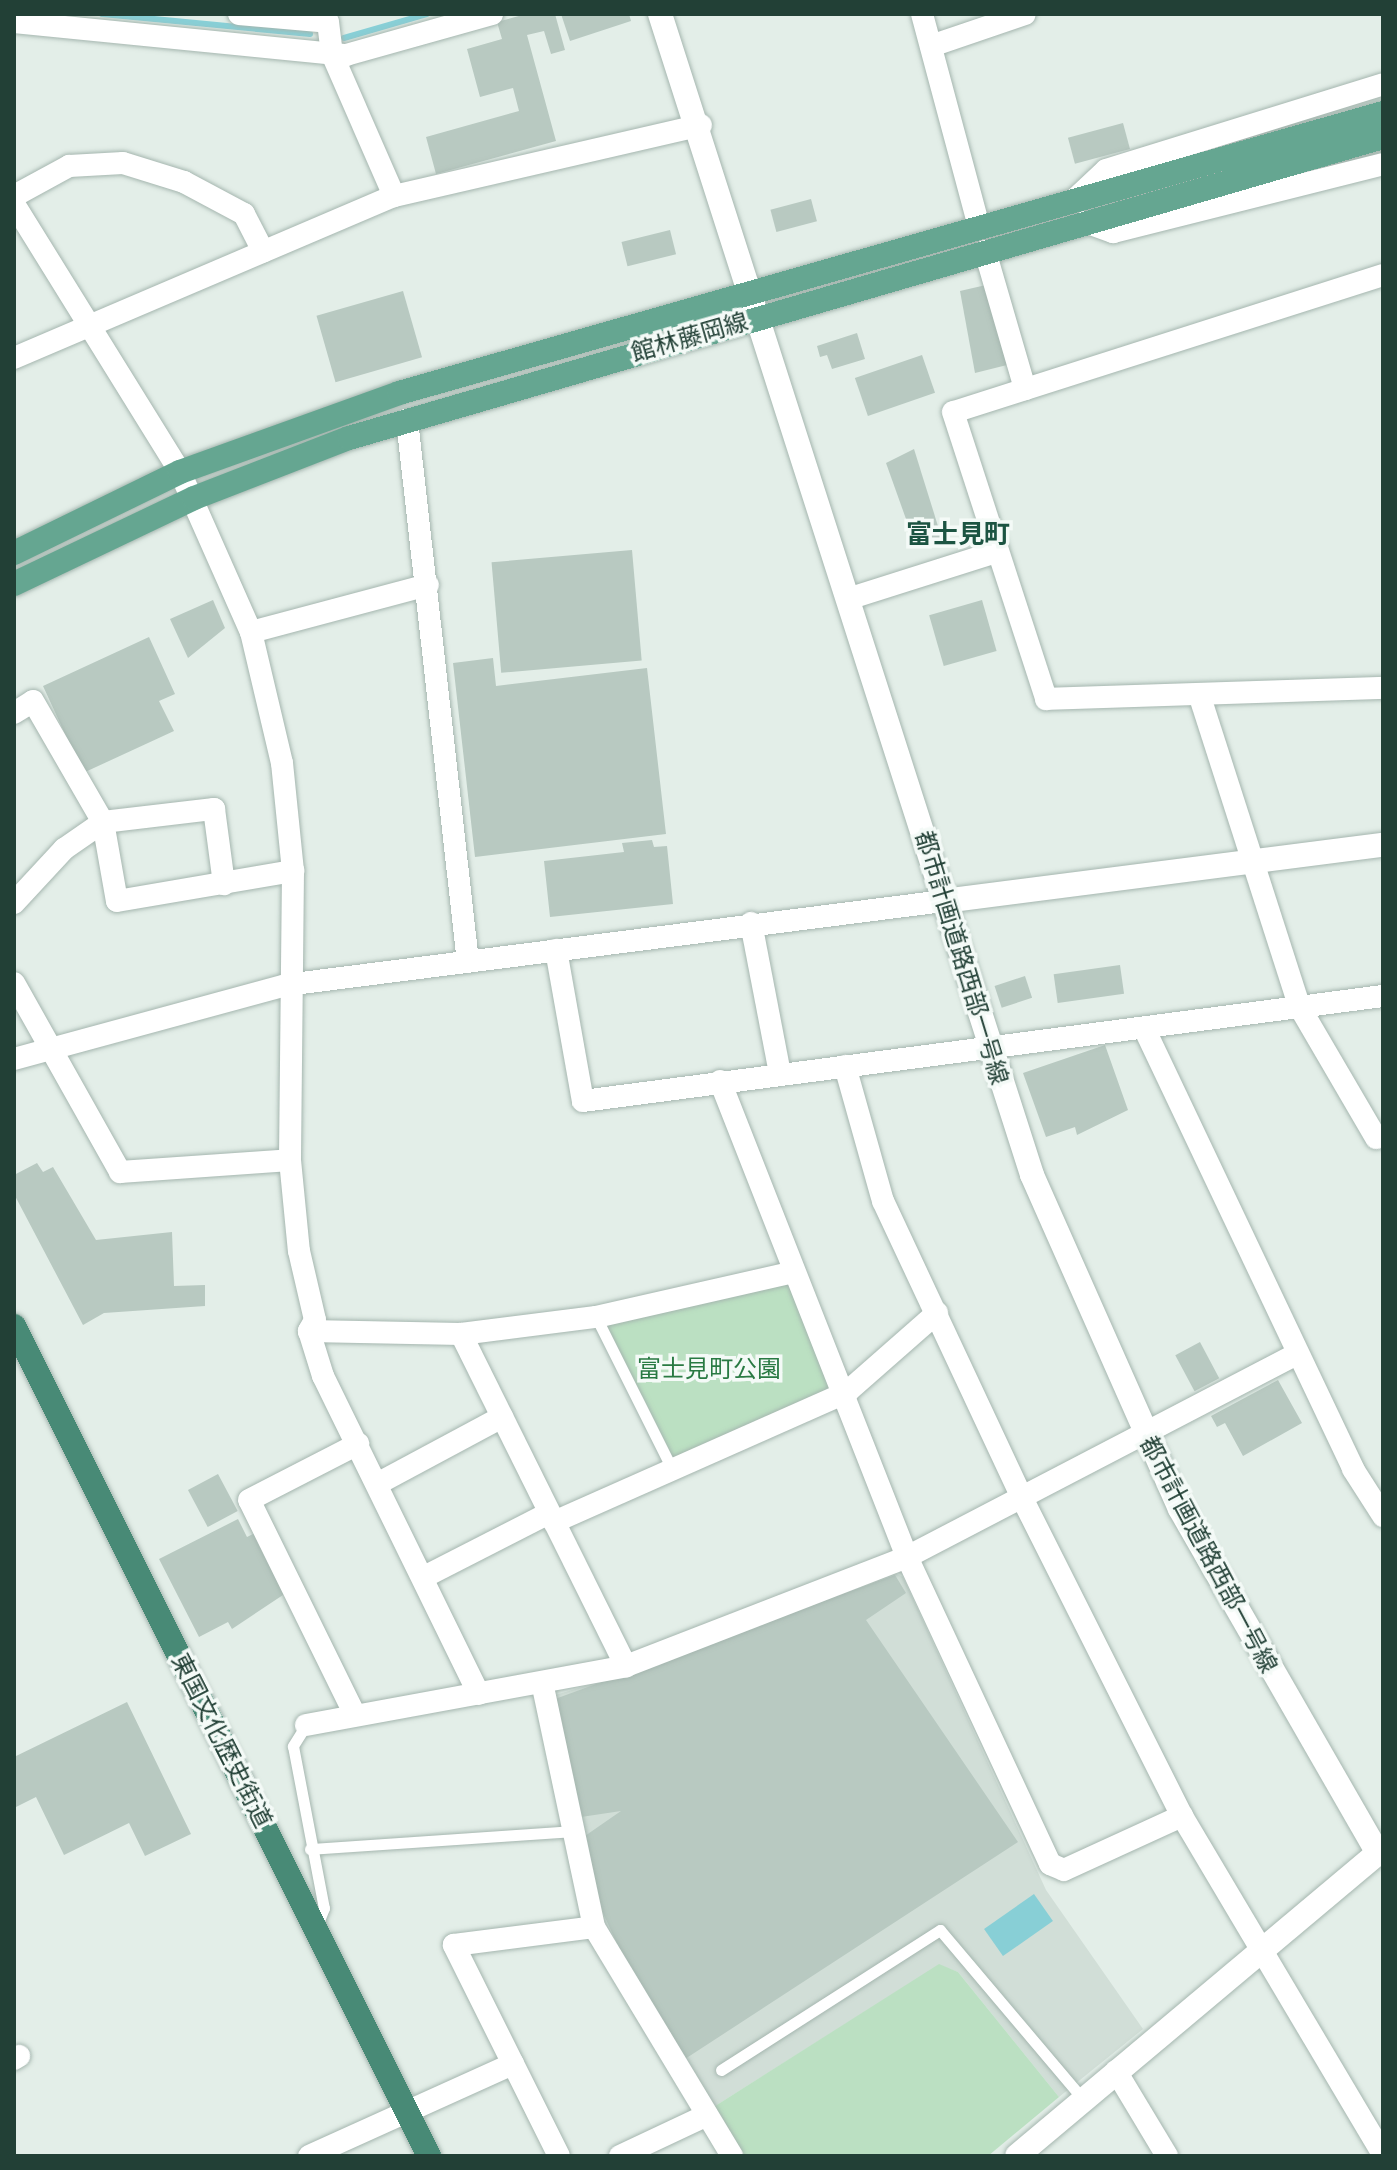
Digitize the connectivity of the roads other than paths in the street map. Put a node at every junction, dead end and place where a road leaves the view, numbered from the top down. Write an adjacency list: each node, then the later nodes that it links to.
1 (239, 14): 6 (street)
2 (492, 14): 9 (street)
3 (660, 14): 12 (street, 都市計画道路西部一号線)
4 (922, 14): 8 (street)
5 (1025, 14): 8 (street)
6 (327, 18): 9 (street)
7 (14, 22): 9 (street)
8 (931, 46): 19 (street)
9 (332, 54): 16 (street)
10 (1383, 84): 18 (street)
11 (1383, 113): 18 (main road, 館林藤岡線)
12 (701, 125): 16 (street); 23 (street, 都市計画道路西部一号線)
13 (1383, 137): 18 (main road, 館林藤岡線)
14 (1383, 164): 18 (street)
15 (14, 196): 20 (street)
16 (394, 196): 20 (street)
17 (14, 204): 25 (street)
18 (1079, 211): 19 (main road, 館林藤岡線); 21 (main road, 館林藤岡線)
19 (979, 227): 23 (main road, 館林藤岡線)
20 (263, 251): 25 (street)
21 (985, 251): 24 (main road, 館林藤岡線); 27 (street)
22 (1383, 275): 27 (street)
23 (754, 293): 24 (street, 都市計画道路西部一号線); 29 (main road, 館林藤岡線)
24 (761, 317): 28 (main road, 館林藤岡線); 35 (street, 都市計画道路西部一号線)
25 (92, 325): 26 (street); 29 (street)
26 (14, 358)
27 (1025, 389): 31 (street)
28 (407, 420): 30 (main road, 館林藤岡線); 34 (street)
29 (180, 472): 30 (street); 32 (main road, 館林藤岡線)
30 (194, 498): 33 (main road, 館林藤岡線); 36 (street)
31 (996, 552): 35 (street); 38 (street)
32 (14, 553)
33 (14, 584)
34 (428, 585): 36 (street); 49 (street)
35 (848, 599): 45 (street, 都市計画道路西部一号線)
36 (251, 632): 43 (street)
37 (1383, 688): 38 (street)
38 (1200, 697): 42 (street)
39 (14, 713): 40 (street)
40 (103, 822): 44 (street); 44 (street); 46 (street)
41 (1383, 845): 42 (street)
42 (1254, 863): 45 (street); 53 (street)
43 (293, 871): 44 (street); 51 (street)
44 (224, 884)
45 (944, 901): 47 (street); 56 (street, 都市計画道路西部一号線)
46 (14, 903)
47 (751, 923): 48 (street); 59 (street)
48 (556, 950): 49 (street); 60 (street)
49 (468, 962): 51 (street)
50 (14, 983): 55 (street)
51 (286, 985): 55 (street); 62 (street)
52 (1383, 996): 53 (street)
53 (1299, 1006): 54 (street); 61 (street)
54 (1144, 1028): 56 (street); 69 (street)
55 (50, 1046): 57 (street); 62 (street)
56 (988, 1046): 58 (street); 72 (street, 都市計画道路西部一号線)
57 (14, 1059)
58 (845, 1066): 59 (street); 64 (street)
59 (780, 1074): 60 (street)
60 (720, 1081): 63 (street)
61 (1376, 1138)
62 (290, 1160): 67 (street)
63 (789, 1273): 65 (street); 70 (street)
64 (937, 1313): 70 (street); 76 (street)
65 (596, 1317): 68 (street); 74 (lane)
66 (14, 1326): 91 (highway, 東国文化歴史街道)
67 (309, 1331): 68 (street); 73 (street)
68 (461, 1334): 71 (street)
69 (1297, 1354): 72 (street); 77 (street)
70 (847, 1392): 74 (street); 79 (street)
71 (502, 1417): 75 (street); 78 (street)
72 (1144, 1439): 76 (street); 89 (street, 都市計画道路西部一号線)
73 (358, 1444): 75 (street); 84 (street)
74 (672, 1469): 78 (street)
75 (377, 1484): 80 (street)
76 (1023, 1500): 79 (street); 86 (street)
77 (1383, 1516)
78 (552, 1517): 80 (street); 81 (street)
79 (907, 1557): 81 (street); 86 (street)
80 (424, 1577): 83 (street)
81 (626, 1666): 82 (street)
82 (543, 1687): 83 (street); 87 (street)
83 (479, 1694): 84 (street)
84 (354, 1713): 85 (street)
85 (306, 1725): 88 (lane)
86 (1182, 1816): 92 (street)
87 (572, 1831): 88 (lane); 90 (street)
88 (310, 1849): 91 (lane)
89 (1380, 1850): 92 (street)
90 (594, 1927): 93 (street); 97 (street)
91 (315, 1929): 98 (highway, 東国文化歴史街道)
92 (1263, 1947): 95 (street); 99 (street)
93 (513, 2064): 98 (street); 102 (street)
94 (721, 2070): 96 (lane)
95 (1116, 2071): 96 (street); 106 (street)
96 (1083, 2099): 105 (street)
97 (707, 2115): 103 (street); 104 (street)
98 (410, 2117): 100 (street); 101 (highway, 東国文化歴史街道)
99 (1383, 2155)
100 (309, 2156)
101 (429, 2156)
102 (559, 2156)
103 (620, 2156)
104 (732, 2156)
105 (1017, 2156)
106 (1167, 2156)

